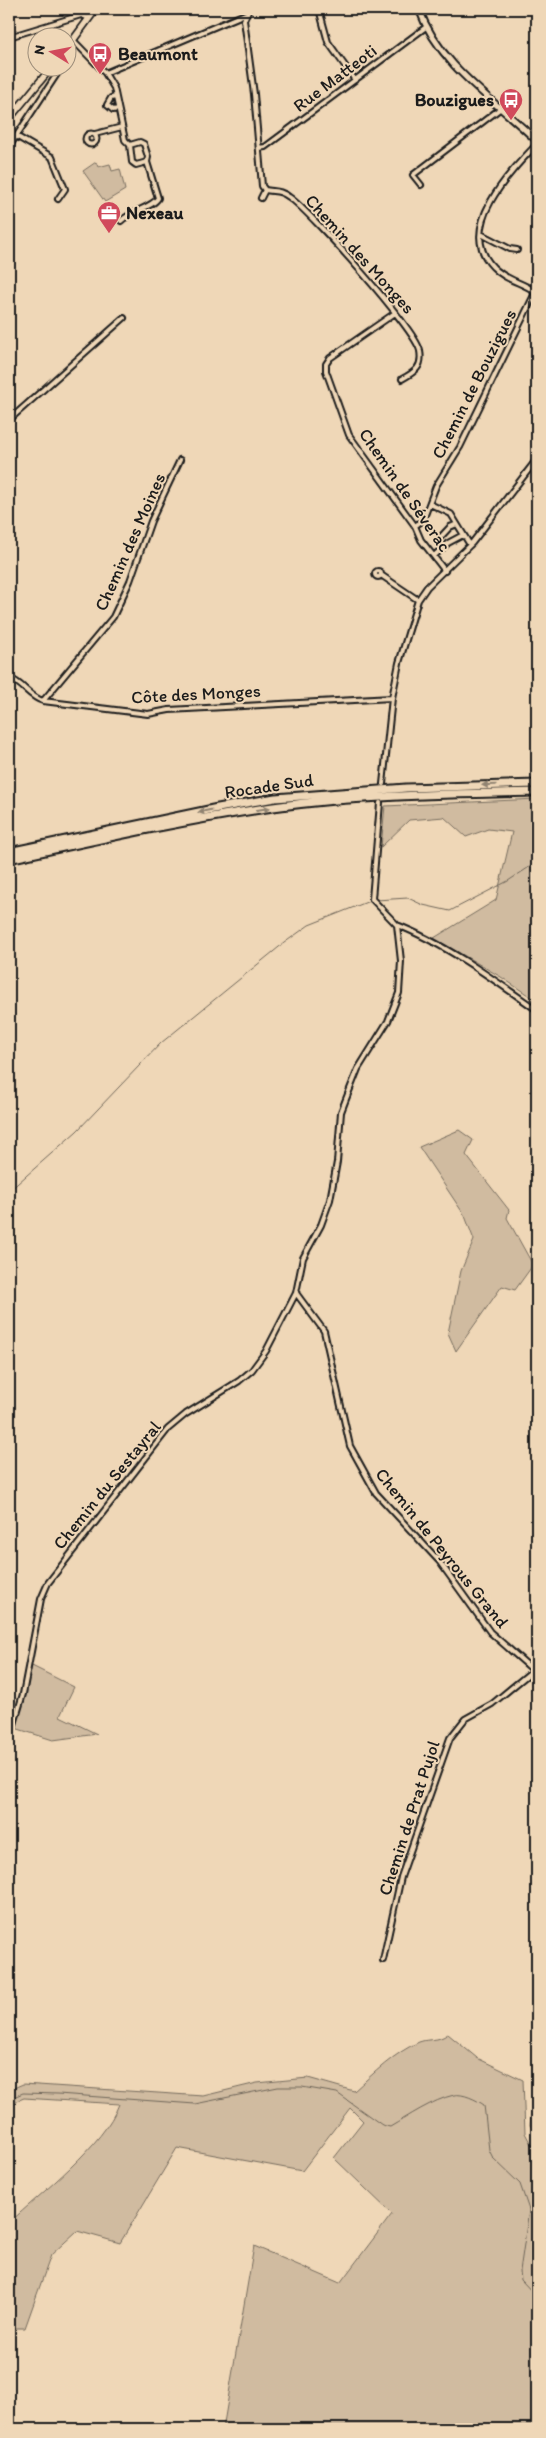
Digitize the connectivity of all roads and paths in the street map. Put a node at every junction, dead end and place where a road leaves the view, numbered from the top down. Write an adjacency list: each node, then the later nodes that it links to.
1 (96, 9): 6 (main road)
2 (249, 9): 5 (street)
3 (319, 9): 14 (street)
4 (420, 9): 7 (street)
5 (245, 14): 11 (street); 25 (street)
6 (89, 18): 8 (main road); 9 (street)
7 (426, 27): 14 (street, Rue Matteoti); 16 (street)
8 (78, 33)
9 (9, 37)
10 (78, 45): 11 (street)
11 (105, 73): 15 (street)
12 (43, 78): 18 (main road)
13 (54, 78): 21 (street)
14 (355, 80): 25 (street, Rue Matteoti)
15 (115, 97): 17 (street); 17 (street)
16 (501, 108): 22 (street); 27 (street)
17 (118, 109): 19 (street)
18 (9, 119)
19 (122, 127): 20 (street); 23 (street)
20 (95, 134)
21 (16, 136): 24 (street); 30 (street)
22 (537, 142): 32 (street, Chemin de Bouzigues)
23 (130, 145): 26 (street); 26 (street)
24 (9, 146)
25 (259, 148): 28 (street)
26 (147, 162): 31 (street)
27 (421, 185)
28 (265, 190): 29 (street); 34 (street, Chemin des Monges)
29 (262, 198)
30 (58, 199)
31 (121, 221)
32 (481, 234): 33 (street); 40 (street, Chemin de Bouzigues)
33 (517, 250)
34 (395, 313): 36 (street, Chemin des Monges); 42 (street, Chemin de Séverac)
35 (124, 318): 37 (street)
36 (402, 379)
37 (9, 420)
38 (537, 459): 44 (street)
39 (180, 460): 52 (street, Chemin des Moines)
40 (430, 504): 41 (street); 42 (street, Chemin de Bouzigues)
41 (457, 524): 43 (street); 45 (street)
42 (415, 526): 46 (street, Chemin de Séverac)
43 (463, 535): 44 (street); 45 (street)
44 (470, 546): 47 (street)
45 (442, 549): 46 (street)
46 (434, 556): 47 (street, Chemin de Séverac)
47 (445, 571): 49 (street)
48 (381, 575): 49 (street)
49 (418, 600): 51 (street)
50 (9, 678): 52 (street, Côte des Monges)
51 (392, 698): 52 (street, Côte des Monges); 53 (street)
52 (43, 701)
53 (383, 784)
54 (537, 784): 57 (highway, Rocade Sud, one-way to 57)
55 (537, 792): 58 (highway, Rocade Sud, one-way to 55)
56 (380, 803): 59 (street)
57 (9, 852)
58 (9, 859)
59 (397, 925): 60 (street); 61 (street, Chemin du Sestayral)
60 (537, 1010)
61 (296, 1293): 62 (street, Chemin de Peyrous Grand); 63 (street, Chemin du Sestayral)
62 (535, 1668): 64 (street, Chemin de Prat Pujol)
63 (9, 1741)
64 (383, 1960)

